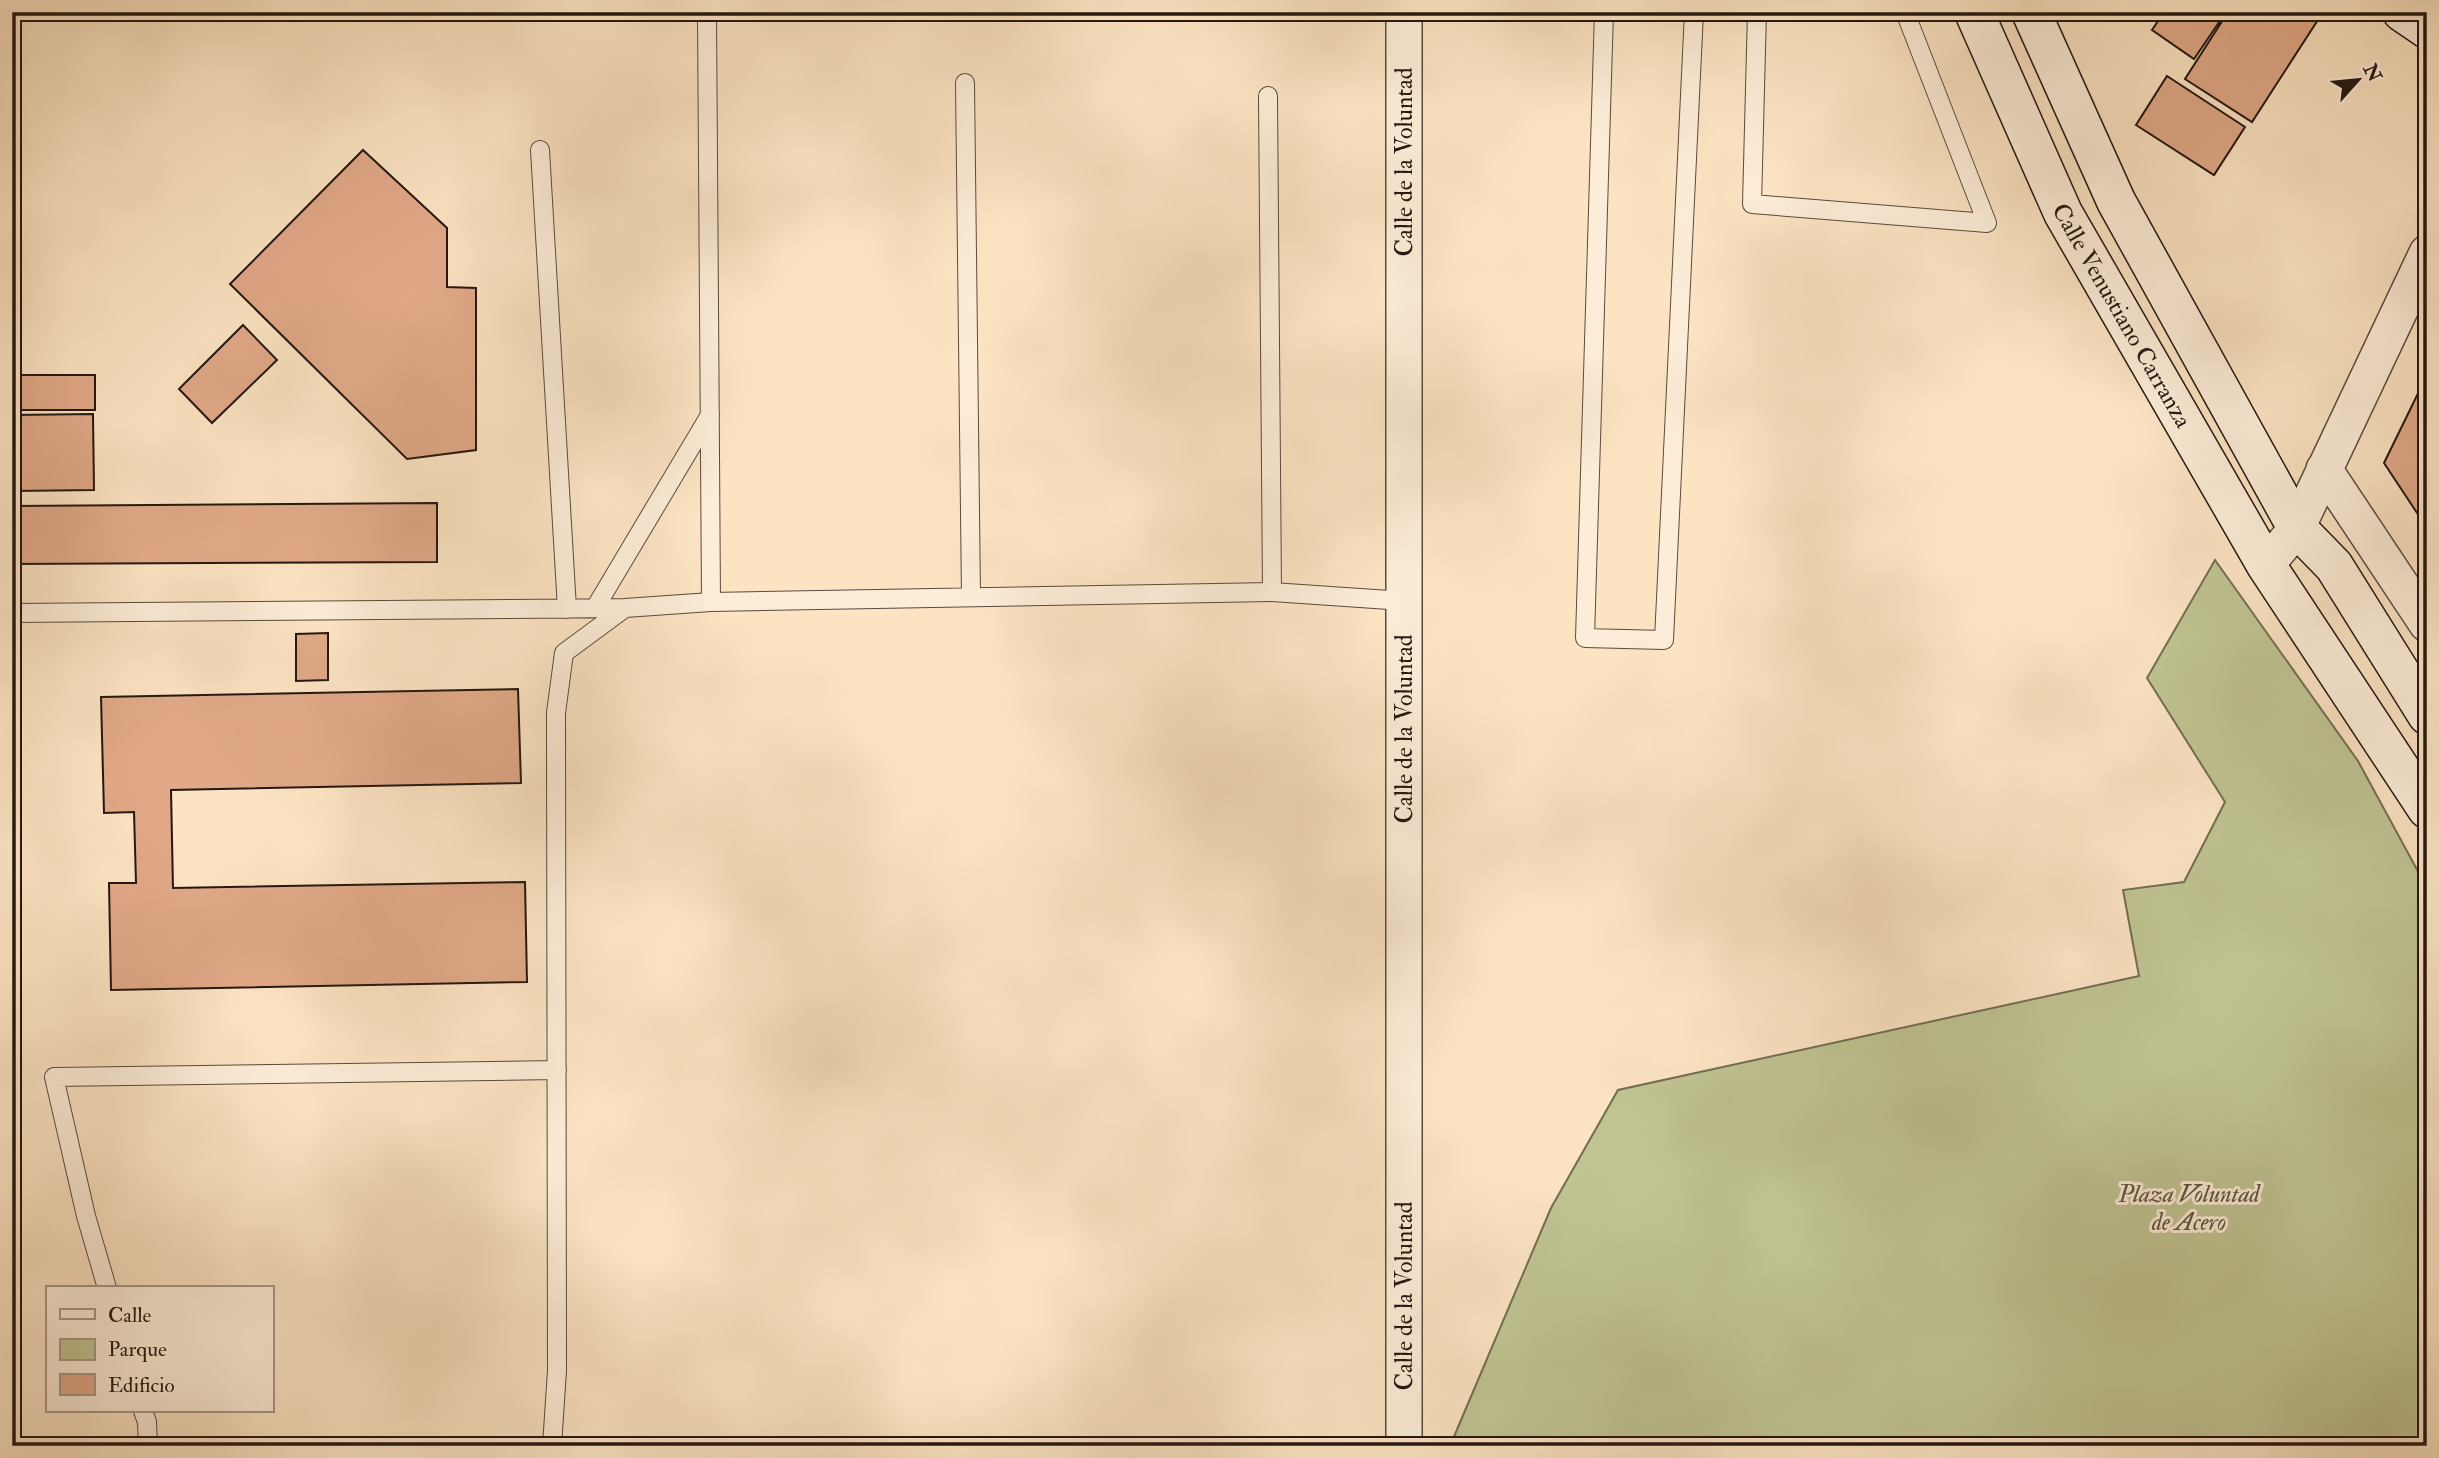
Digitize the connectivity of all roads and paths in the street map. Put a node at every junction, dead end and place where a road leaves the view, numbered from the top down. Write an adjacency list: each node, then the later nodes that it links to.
1 (707, 12): 15 (lane)
2 (1404, 12): 21 (street, Calle de la Voluntad)
3 (1604, 12): 4 (lane)
4 (1694, 12)
5 (1757, 12): 6 (lane)
6 (1905, 12)
7 (1974, 12): 18 (main road, Calle Venustiano Carranza)
8 (2031, 12): 17 (main road, Calle Venustiano Carranza)
9 (2402, 12): 10 (main road)
10 (2427, 29)
11 (965, 83): 20 (lane)
12 (1268, 96): 19 (lane)
13 (540, 150): 23 (lane)
14 (2427, 253): 16 (street)
15 (710, 415): 22 (lane); 24 (lane)
16 (2324, 468): 17 (street); 27 (street)
17 (2297, 528): 18 (street); 28 (main road, Calle Venustiano Carranza)
18 (2266, 565): 29 (main road, Calle Venustiano Carranza)
19 (1272, 592): 20 (lane); 21 (lane)
20 (971, 597): 22 (lane)
21 (1404, 601): 35 (street, Calle de la Voluntad)
22 (711, 602): 25 (lane)
23 (567, 608): 24 (lane); 26 (lane)
24 (595, 608): 25 (lane)
25 (625, 608): 30 (lane)
26 (12, 614)
27 (2427, 624)
28 (2427, 715)
29 (2427, 808)
30 (556, 1070): 31 (lane); 34 (lane)
31 (106, 1286)
32 (144, 1412): 33 (lane)
33 (148, 1446)
34 (552, 1446)
35 (1404, 1446)

